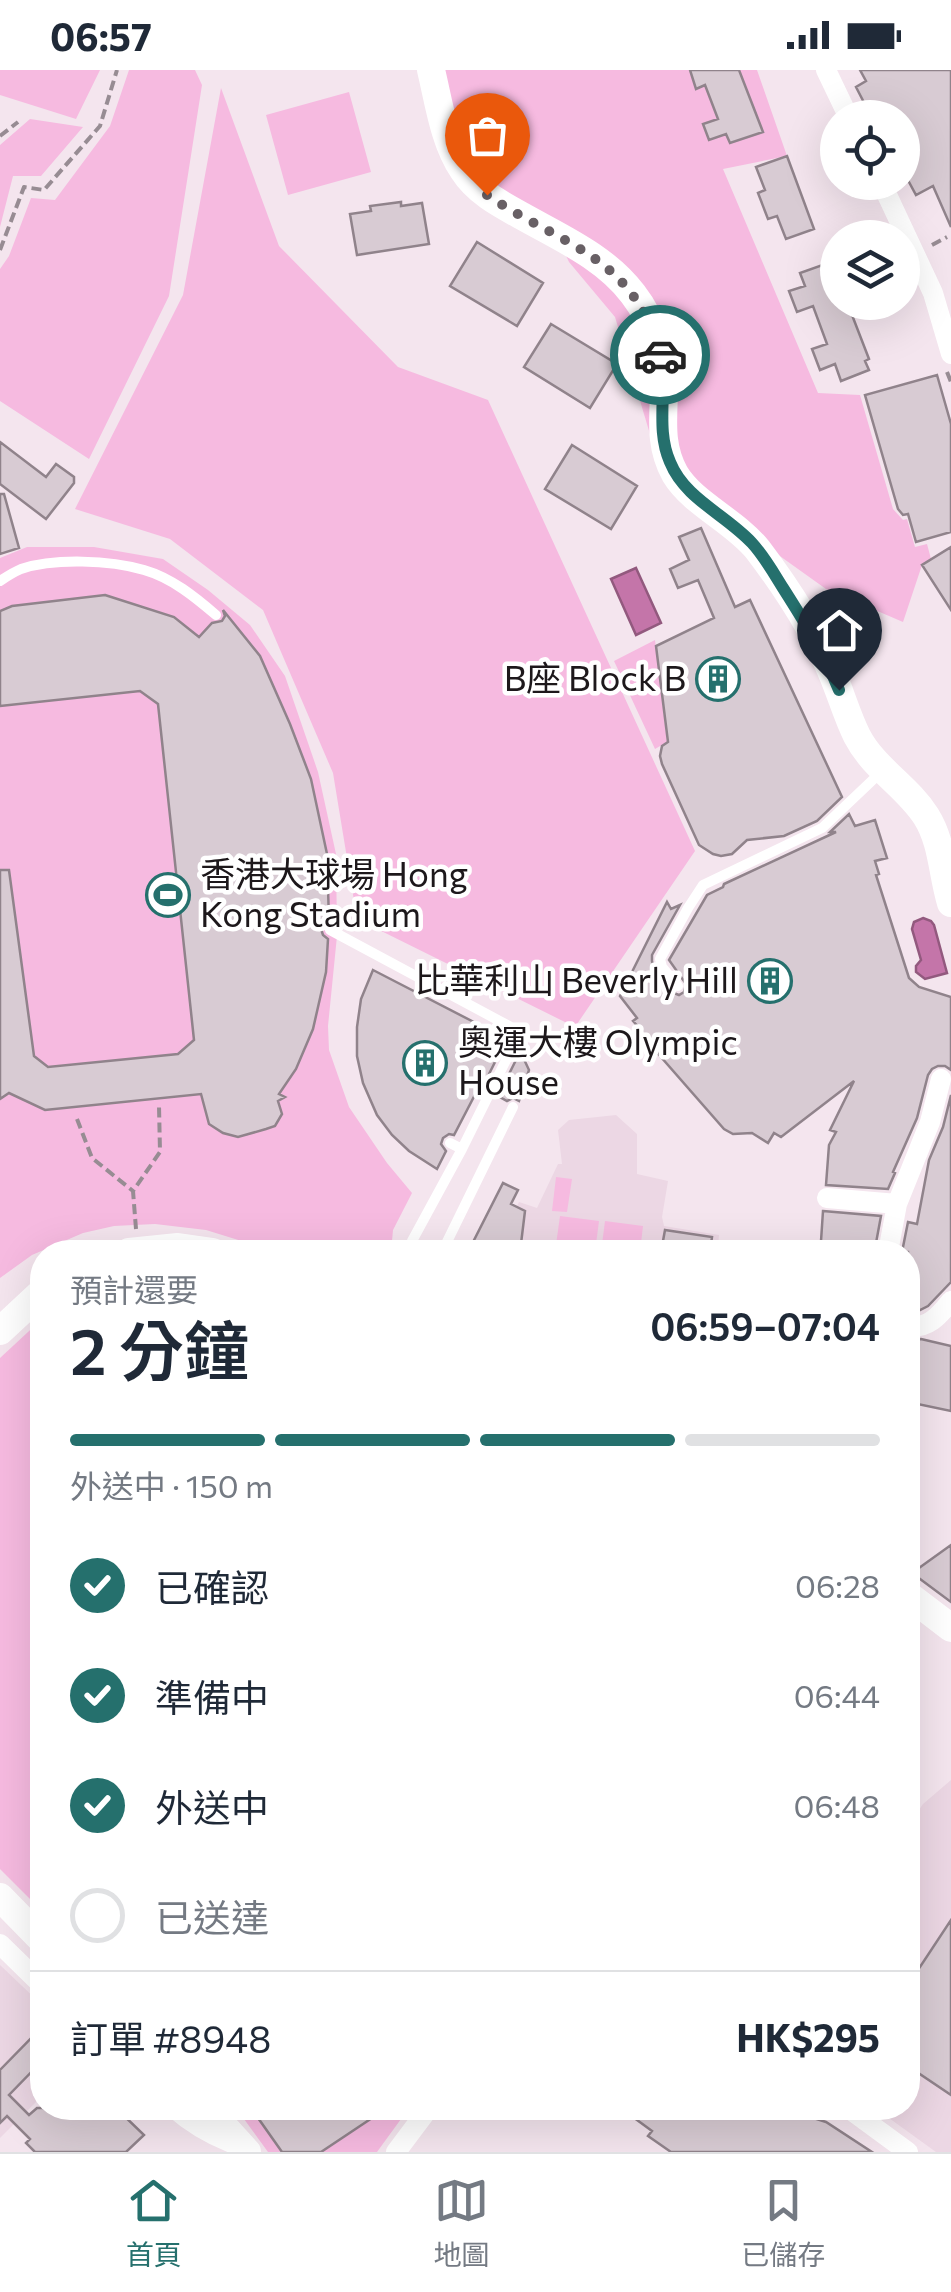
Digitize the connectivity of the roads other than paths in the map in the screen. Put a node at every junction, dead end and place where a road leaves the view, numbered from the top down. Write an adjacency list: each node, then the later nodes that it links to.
1 (431, 70): 8 (street)
2 (826, 70): 3 (street)
3 (840, 100)
4 (889, 200): 5 (street)
5 (951, 354)
6 (0, 580): 7 (lane)
7 (216, 615)
8 (882, 770): 9 (street); 11 (lane)
9 (951, 903)
10 (330, 930): 15 (lane)
11 (678, 986)
12 (942, 1079): 17 (street)
13 (513, 1107): 19 (lane)
14 (450, 1142): 15 (lane)
15 (462, 1148): 18 (lane)
16 (827, 1198): 17 (street)
17 (897, 1204): 20 (street)
18 (413, 1240)
19 (448, 1240)
20 (890, 1240)
21 (951, 1301): 23 (street)
22 (30, 1303): 24 (street)
23 (920, 1326)
24 (0, 1331)
25 (920, 1605): 26 (street)
26 (951, 1628)
27 (0, 1896): 28 (street)
28 (30, 1927)
29 (0, 1944): 30 (street)
30 (30, 1973)
31 (189, 2120): 35 (street)
32 (218, 2120): 35 (street)
33 (420, 2120): 36 (street)
34 (864, 2120): 37 (street)
35 (245, 2150)
36 (396, 2152)
37 (908, 2152)

